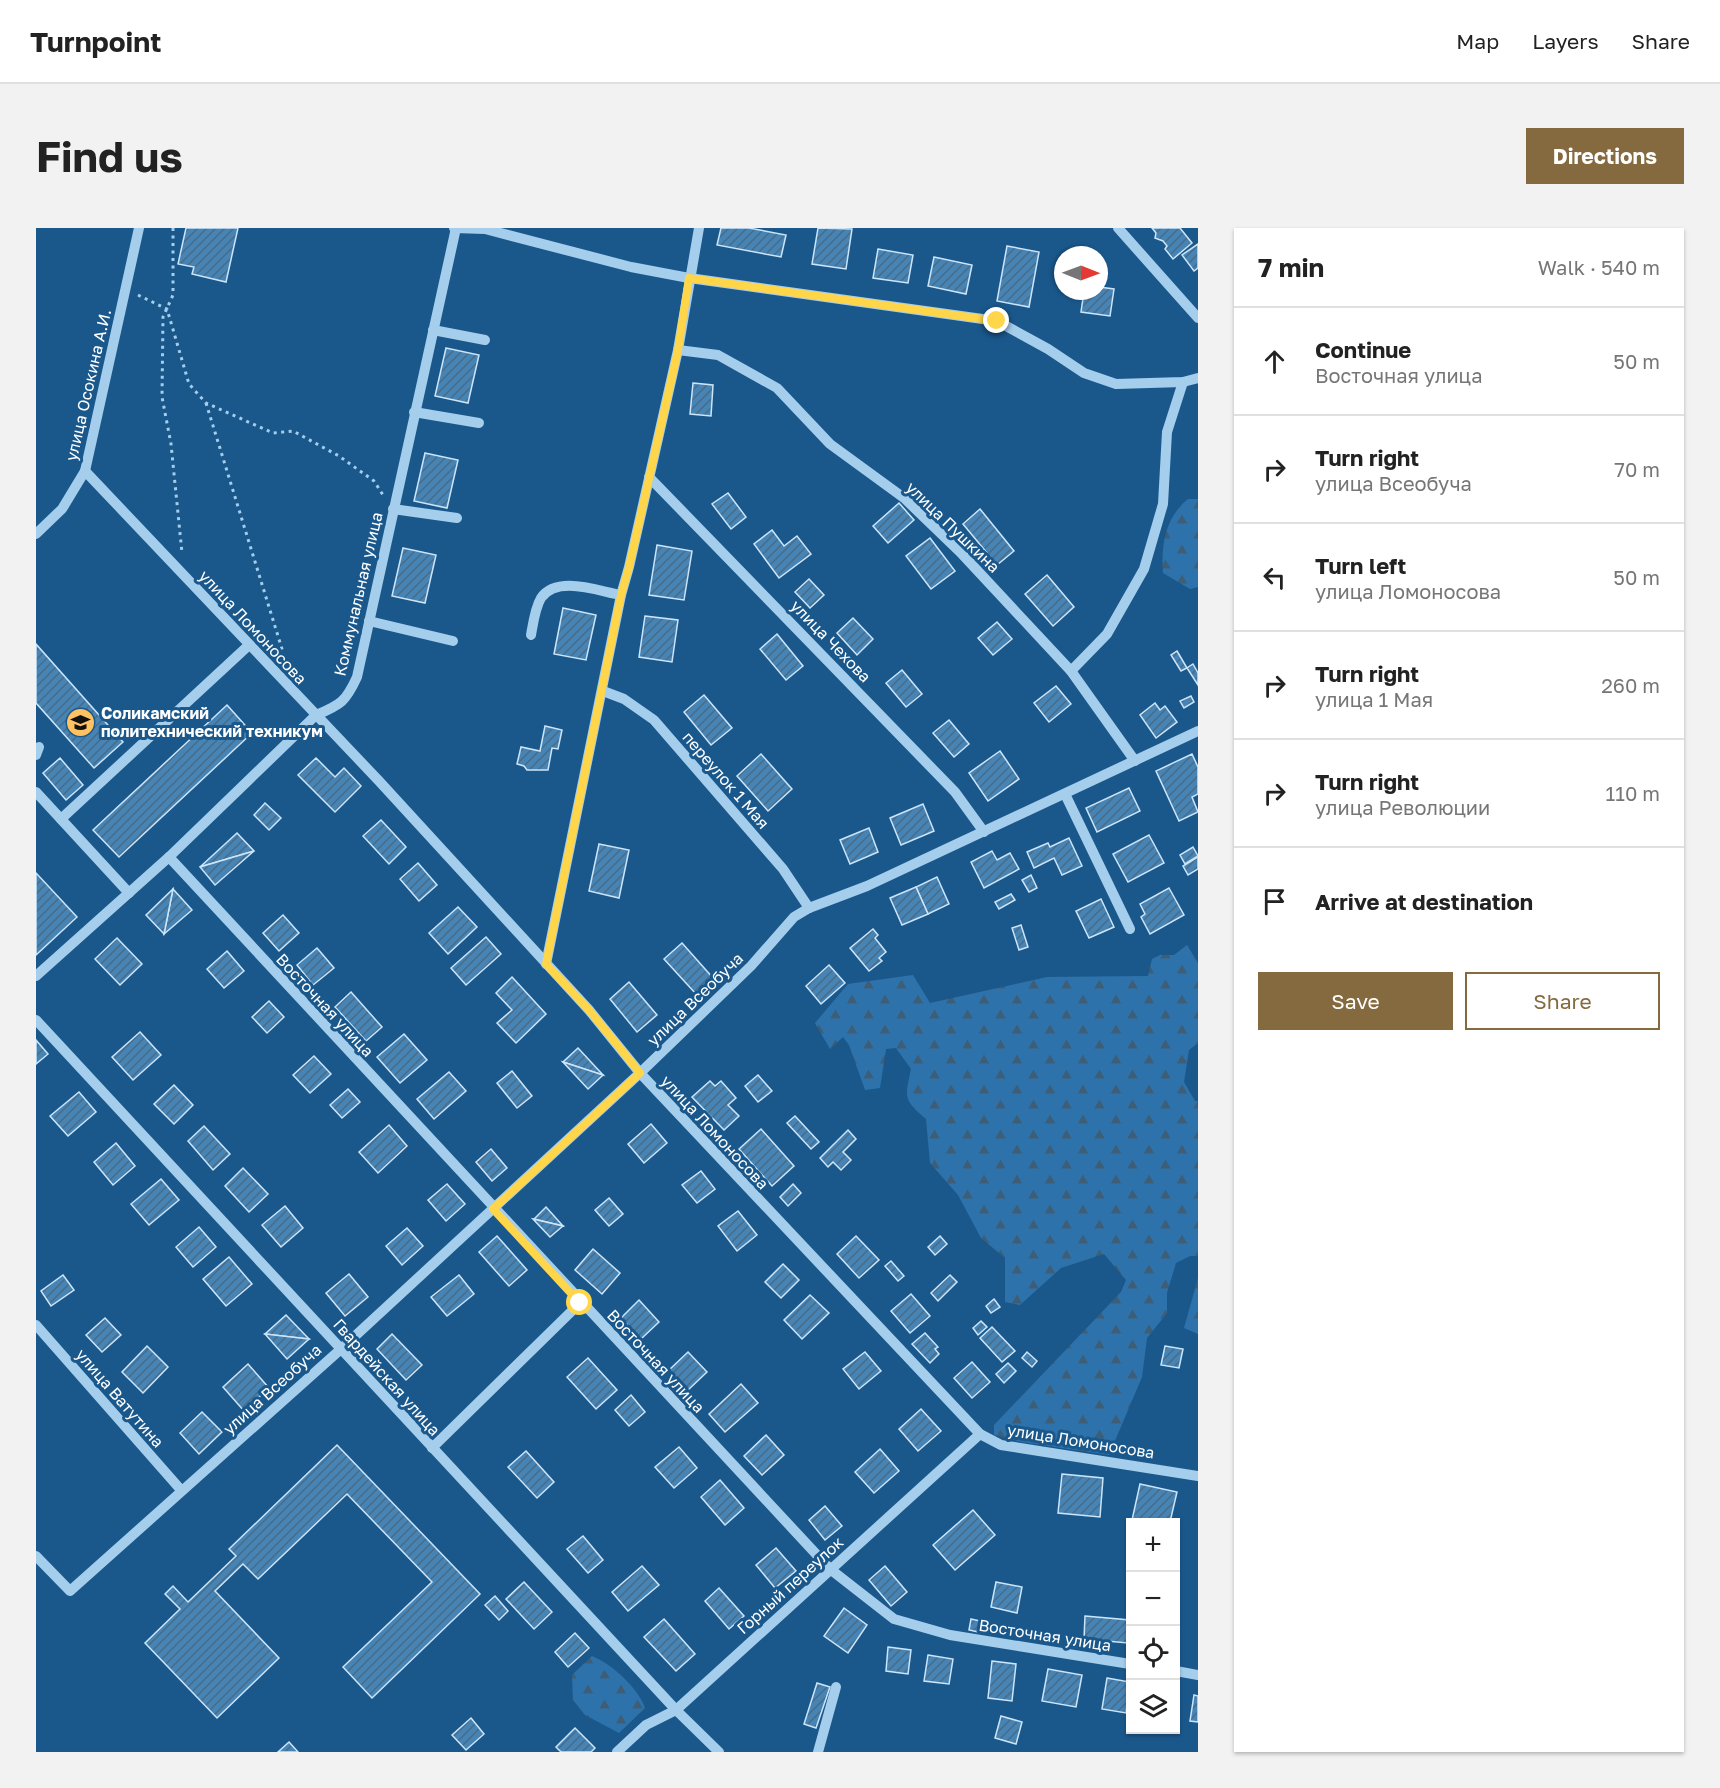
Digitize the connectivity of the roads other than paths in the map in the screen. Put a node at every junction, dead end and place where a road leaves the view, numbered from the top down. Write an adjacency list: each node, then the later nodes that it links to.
1 (139, 228): 15 (street, улица Осокина А.И.)
2 (455, 228): 5 (street); 8 (street, Коммунальная улица)
3 (699, 228): 6 (street)
4 (1118, 228): 7 (street)
5 (503, 231): 6 (street)
6 (689, 278): 10 (street); 12 (street)
7 (1198, 318)
8 (433, 330): 9 (street); 13 (street, Коммунальная улица)
9 (485, 340)
10 (678, 350): 16 (street); 25 (street, улица Пушкина)
11 (1198, 378): 12 (street)
12 (1183, 382): 25 (street)
13 (414, 412): 14 (street); 17 (street, Коммунальная улица)
14 (479, 423)
15 (85, 471): 19 (street, улица Осокина А.И.); 24 (street, улица Ломоносова)
16 (649, 477): 20 (street); 33 (street, улица Чехова)
17 (393, 509): 18 (street); 21 (street, Коммунальная улица)
18 (456, 518)
19 (36, 534)
20 (621, 595): 22 (street); 26 (street)
21 (369, 621): 23 (street); 27 (street, Коммунальная улица)
22 (531, 635)
23 (453, 641)
24 (249, 645): 27 (street, улица Ломоносова); 32 (street)
25 (1071, 671): 29 (street, улица Пушкина)
26 (603, 691): 36 (street, переулок 1 Мая); 38 (street)
27 (316, 715): 34 (street, Коммунальная улица); 38 (street, улица Ломоносова)
28 (1198, 731): 29 (street, улица Всеобуча)
29 (1135, 761): 31 (street, улица Всеобуча)
30 (36, 792): 32 (street)
31 (1065, 794): 33 (street, улица Всеобуча); 37 (street)
32 (61, 819): 35 (street)
33 (984, 832): 36 (street, улица Всеобуча)
34 (169, 857): 35 (street, Коммунальная улица); 42 (street, Восточная улица)
35 (129, 893): 39 (street, Коммунальная улица)
36 (809, 908): 41 (street, улица Всеобуча)
37 (1130, 929)
38 (546, 964): 41 (street, улица Ломоносова)
39 (36, 976)
40 (36, 1020): 45 (street, Гвардейская улица)
41 (640, 1073): 42 (street, улица Всеобуча); 46 (street, улица Ломоносова)
42 (493, 1209): 43 (street, Восточная улица); 45 (street, улица Всеобуча)
43 (580, 1303): 47 (street); 51 (street, Восточная улица)
44 (36, 1325): 49 (street, улица Ватутина)
45 (341, 1348): 47 (street, Гвардейская улица); 49 (street, улица Всеобуча)
46 (980, 1434): 48 (street, улица Ломоносова); 51 (street, Горный переулок)
47 (432, 1448): 56 (street, Гвардейская улица)
48 (1198, 1476)
49 (181, 1490): 50 (street, улица Всеобуча)
50 (36, 1556)
51 (830, 1569): 52 (street, Восточная улица); 56 (street, Горный переулок)
52 (1126, 1663)
53 (1180, 1672): 54 (street)
54 (1198, 1674)
55 (836, 1687): 59 (street)
56 (676, 1710): 57 (street, Горный переулок); 58 (street, Гвардейская улица)
57 (617, 1752)
58 (719, 1752)
59 (818, 1752)

